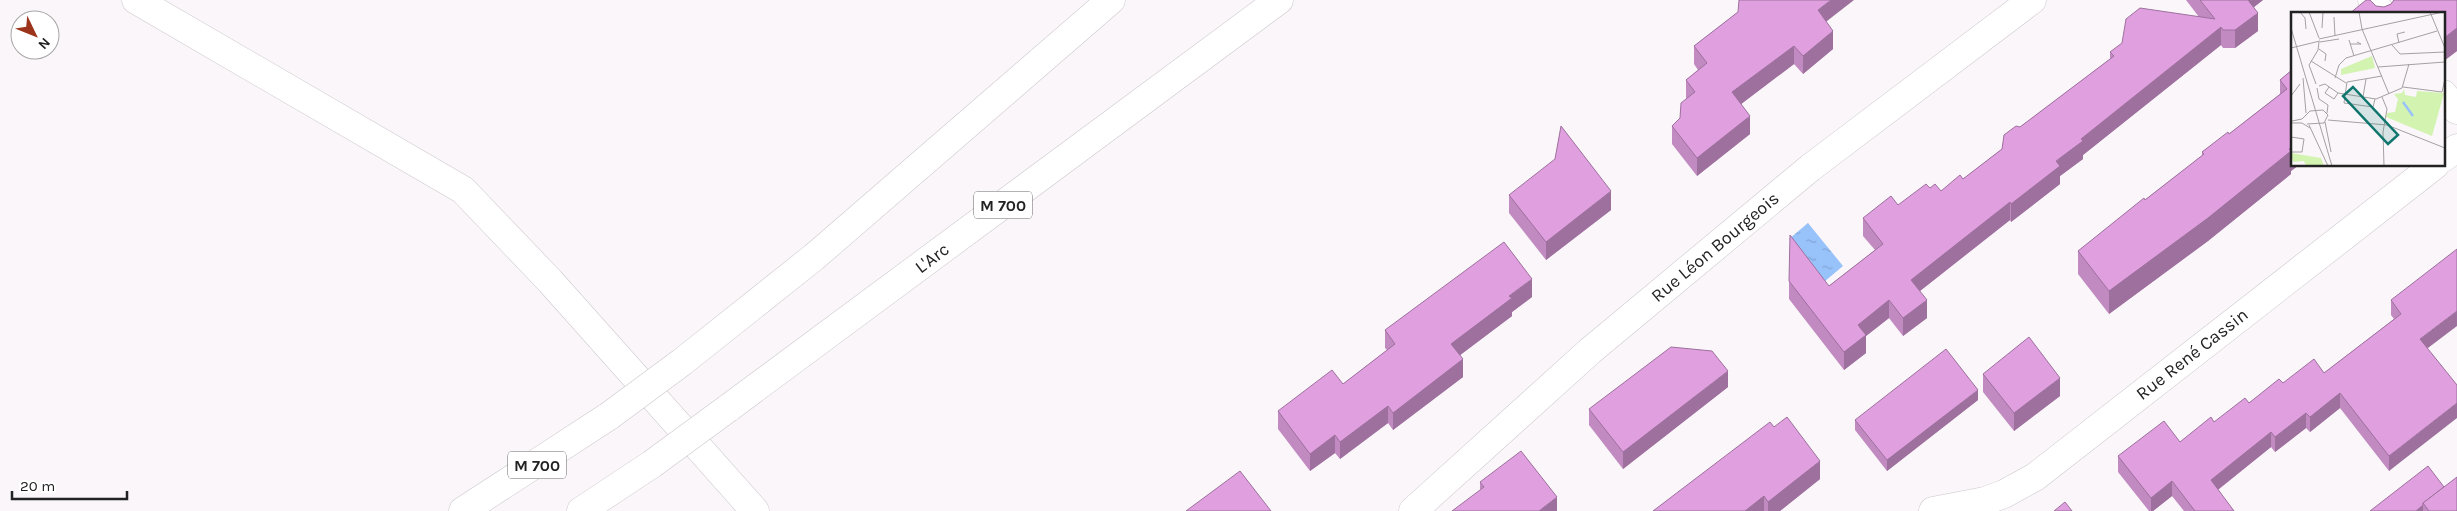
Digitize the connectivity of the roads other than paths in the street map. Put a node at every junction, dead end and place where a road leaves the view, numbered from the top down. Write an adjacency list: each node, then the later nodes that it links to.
1 (136, 0): 14 (main road)
2 (1111, 0): 12 (main road, M 700, bridge)
3 (1279, 0): 13 (main road, L'Arc / M 700, bridge)
4 (2032, 0): 15 (main road, Rue Léon Bourgeois)
5 (2372, 0): 6 (main road)
6 (2381, 12)
7 (2444, 95): 8 (main road)
8 (2457, 110)
9 (2457, 148): 10 (main road)
10 (2444, 157)
11 (2434, 166): 16 (main road, Rue René Cassin)
12 (463, 511)
13 (581, 511)
14 (755, 511)
15 (1413, 511)
16 (1933, 511)

